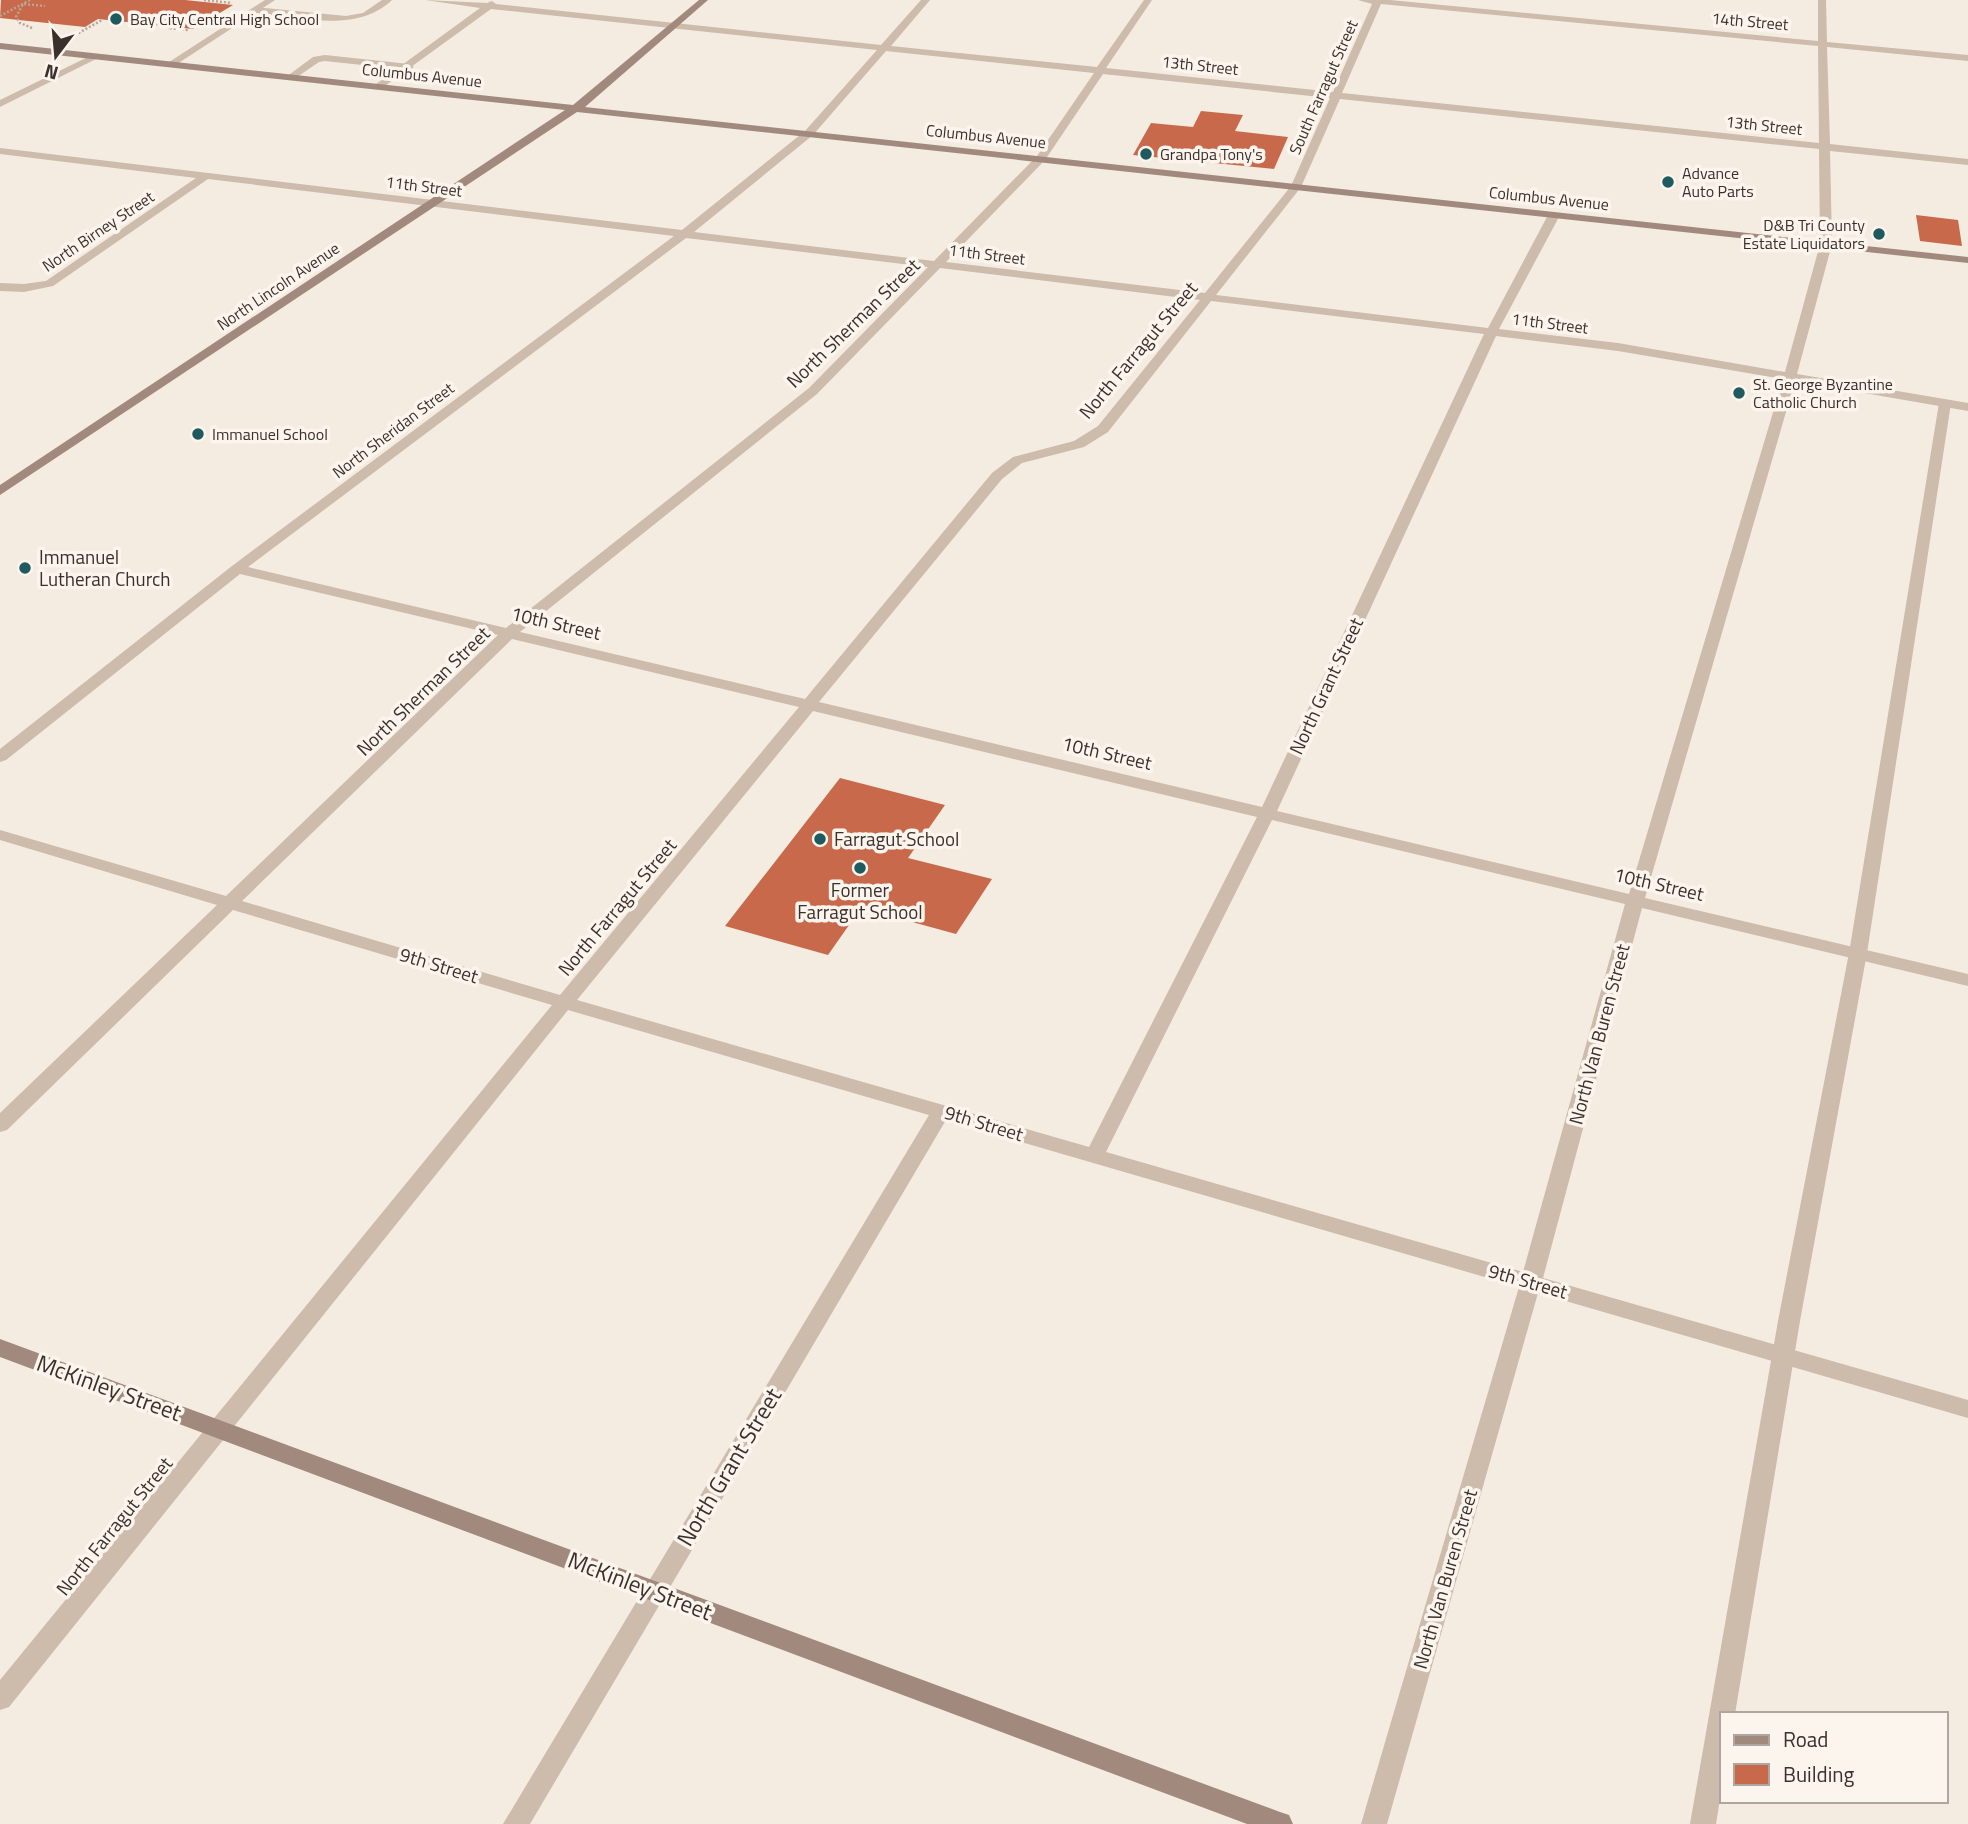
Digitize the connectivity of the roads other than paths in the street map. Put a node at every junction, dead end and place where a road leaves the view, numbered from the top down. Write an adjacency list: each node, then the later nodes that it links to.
1 (271, 0): 11 (street)
2 (388, 0): 11 (street)
3 (429, 0): 10 (street, 13th Street)
4 (704, 0): 12 (street, North Lincoln Avenue)
5 (926, 0): 15 (street, North Sheridan Street)
6 (1148, 0): 20 (street, North Sherman Street)
7 (1362, 0): 9 (street, 14th Street)
8 (1822, 0): 13 (street, North Van Buren Street)
9 (1378, 1): 13 (street, 14th Street); 23 (street, South Farragut Street)
10 (494, 3): 12 (street, 13th Street); 19 (street)
11 (256, 10): 18 (street)
12 (676, 25): 15 (street, 13th Street); 25 (street, North Lincoln Avenue)
13 (1823, 44): 17 (street, 14th Street); 27 (street, North Van Buren Street)
14 (0, 46): 16 (street, Columbus Avenue)
15 (885, 47): 20 (street, 13th Street); 26 (street, North Sheridan Street)
16 (97, 56): 18 (street, Columbus Avenue); 24 (street)
17 (1968, 58)
18 (171, 64): 21 (street, Columbus Avenue)
19 (409, 67): 21 (street); 22 (street)
20 (1100, 70): 23 (street, 13th Street); 29 (street, North Sherman Street)
21 (291, 77): 22 (street, Columbus Avenue)
22 (379, 86): 25 (street, Columbus Avenue)
23 (1338, 95): 27 (street, 13th Street); 32 (street, South Farragut Street)
24 (0, 104)
25 (575, 107): 26 (street, Columbus Avenue); 33 (street, North Lincoln Avenue)
26 (809, 133): 29 (street, Columbus Avenue); 35 (street, North Sheridan Street)
27 (1826, 147): 30 (street, 13th Street); 36 (street, North Van Buren Street)
28 (0, 151): 31 (street, 11th Street)
29 (1041, 158): 32 (street, Columbus Avenue); 38 (street, North Sherman Street)
30 (1968, 162)
31 (207, 175): 33 (street, 11th Street); 39 (street, North Birney Street)
32 (1296, 187): 34 (street, Columbus Avenue); 40 (street, North Farragut Street)
33 (432, 202): 35 (street, 11th Street); 45 (street, North Lincoln Avenue)
34 (1554, 215): 36 (street, Columbus Avenue); 41 (street, North Grant Street)
35 (684, 234): 38 (street, 11th Street); 46 (street, North Sheridan Street)
36 (1826, 244): 37 (street, Columbus Avenue); 42 (street, North Van Buren Street)
37 (1968, 260)
38 (939, 265): 40 (street, 11th Street); 47 (street, North Sherman Street)
39 (0, 287)
40 (1210, 297): 41 (street, 11th Street); 48 (street, North Farragut Street)
41 (1492, 331): 42 (street, 11th Street); 50 (street, North Grant Street)
42 (1790, 376): 43 (street, 11th Street); 52 (street, North Van Buren Street)
43 (1945, 403): 44 (street, 11th Street); 54 (street)
44 (1968, 407)
45 (0, 491)
46 (237, 569): 47 (street, 10th Street); 49 (street, North Sheridan Street)
47 (509, 634): 48 (street, 10th Street); 53 (street, North Sherman Street)
48 (811, 705): 50 (street, 10th Street); 56 (street, North Farragut Street)
49 (0, 757)
50 (1267, 813): 52 (street, 10th Street); 59 (street, North Grant Street)
51 (0, 835): 53 (street, 9th Street)
52 (1636, 900): 54 (street, 10th Street); 60 (street, North Van Buren Street)
53 (232, 904): 56 (street, 9th Street); 58 (street, North Sherman Street)
54 (1858, 953): 55 (street, 10th Street); 62 (street)
55 (1968, 980)
56 (565, 1003): 57 (street, 9th Street); 64 (street, North Farragut Street)
57 (942, 1110): 59 (street, 9th Street); 65 (street, North Grant Street)
58 (0, 1125)
59 (1094, 1156): 60 (street, 9th Street)
60 (1531, 1282): 62 (street, 9th Street); 71 (street, North Van Buren Street)
61 (0, 1348): 64 (street, McKinley Street)
62 (1783, 1357): 63 (street, 9th Street); 67 (street)
63 (1968, 1409)
64 (220, 1430): 65 (street, McKinley Street); 66 (street, North Farragut Street)
65 (654, 1591): 69 (street, North Grant Street); 70 (street, McKinley Street)
66 (0, 1699)
67 (1723, 1712)
68 (1720, 1727): 72 (street)
69 (516, 1824)
70 (1280, 1824)
71 (1374, 1824)
72 (1703, 1824)

